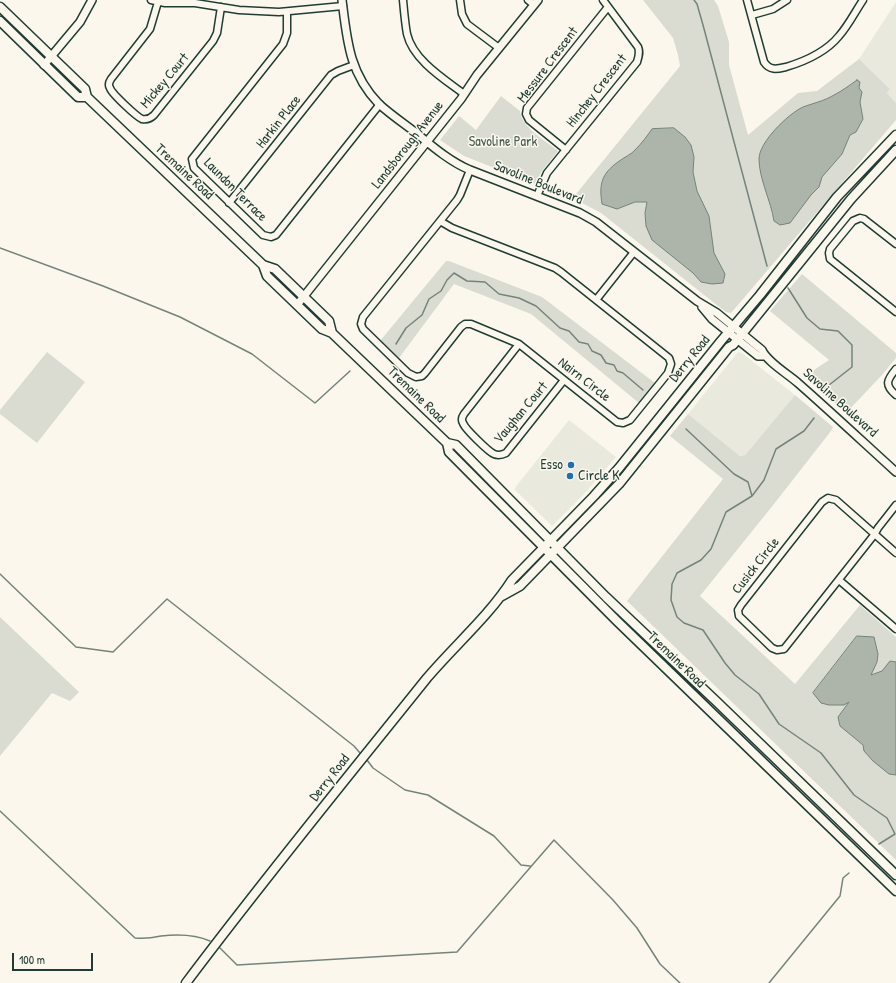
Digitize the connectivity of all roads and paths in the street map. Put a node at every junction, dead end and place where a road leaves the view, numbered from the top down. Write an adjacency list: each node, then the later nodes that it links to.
1 (92, 0): 18 (street)
2 (403, 0): 21 (street)
3 (460, 0): 17 (street)
4 (603, 0): 13 (street, Hinchey Crescent)
5 (747, 0): 15 (street)
6 (787, 0): 15 (street)
7 (863, 0): 15 (street)
8 (154, 1): 12 (street); 12 (street, Mickey Court)
9 (533, 2): 17 (street, Landsborough Avenue)
10 (342, 3): 14 (street); 20 (street, Savoline Boulevard)
11 (0, 7): 18 (main road, Tremaine Road)
12 (220, 7): 14 (street)
13 (608, 7): 26 (street, Hinchey Crescent); 26 (street, Messure Crescent)
14 (286, 12): 30 (street, Laundon Terrace)
15 (752, 15)
16 (0, 21): 19 (main road, Tremaine Road)
17 (499, 48): 21 (street, Landsborough Avenue)
18 (51, 56): 19 (street); 22 (main road, Tremaine Road)
19 (44, 65): 22 (main road, Tremaine Road)
20 (354, 65): 23 (street, Savoline Boulevard); 30 (street, Harkin Place)
21 (464, 94): 25 (street, Landsborough Avenue)
22 (87, 97): 34 (main road, Tremaine Road)
23 (380, 104): 25 (street, Savoline Boulevard); 30 (street, Laundon Terrace)
24 (896, 135): 39 (main road, Derry Road)
25 (427, 142): 28 (street, Savoline Boulevard); 35 (street, Landsborough Avenue)
26 (566, 150): 29 (street, Hinchey Crescent)
27 (896, 150): 41 (main road, Derry Road)
28 (470, 170): 29 (street, Savoline Boulevard); 31 (street, Nairn Circle)
29 (537, 196): 33 (street, Savoline Boulevard)
30 (229, 203)
31 (440, 221): 36 (street, Nairn Circle); 42 (street, Nairn Circle)
32 (896, 244): 38 (street)
33 (634, 252): 36 (street); 39 (street, Savoline Boulevard)
34 (263, 265): 35 (main road, Tremaine Road); 37 (main road, Tremaine Road)
35 (303, 298): 37 (street, Landsborough Avenue); 40 (main road, Tremaine Road)
36 (596, 300): 44 (street, Nairn Circle)
37 (297, 305): 40 (main road, Tremaine Road)
38 (896, 312)
39 (731, 330): 41 (street, Savoline Boulevard); 50 (main road, Derry Road)
40 (332, 333): 46 (main road, Tremaine Road)
41 (740, 337): 47 (street, Savoline Boulevard); 52 (main road, Derry Road)
42 (519, 344): 44 (street, Nairn Circle); 44 (street, Vaughan Court)
43 (896, 369): 45 (street)
44 (564, 380)
45 (896, 395)
46 (447, 443): 50 (main road, Tremaine Road); 51 (main road, Tremaine Road)
47 (896, 472)
48 (896, 505): 49 (street, Cusick Circle)
49 (874, 535): 53 (street); 55 (street, Cusick Circle); 55 (street, Cusick Circle)
50 (550, 541): 51 (main road, Derry Road); 52 (main road, Tremaine Road)
51 (543, 548): 54 (main road, Tremaine Road); 56 (main road, Derry Road)
52 (558, 548): 54 (main road, Derry Road); 58 (main road, Tremaine Road)
53 (896, 553)
54 (551, 556): 56 (main road, Derry Road); 59 (main road, Tremaine Road)
55 (839, 580): 57 (street)
56 (502, 596): 60 (main road, Derry Road)
57 (896, 629)
58 (896, 875)
59 (896, 891)
60 (186, 983)

